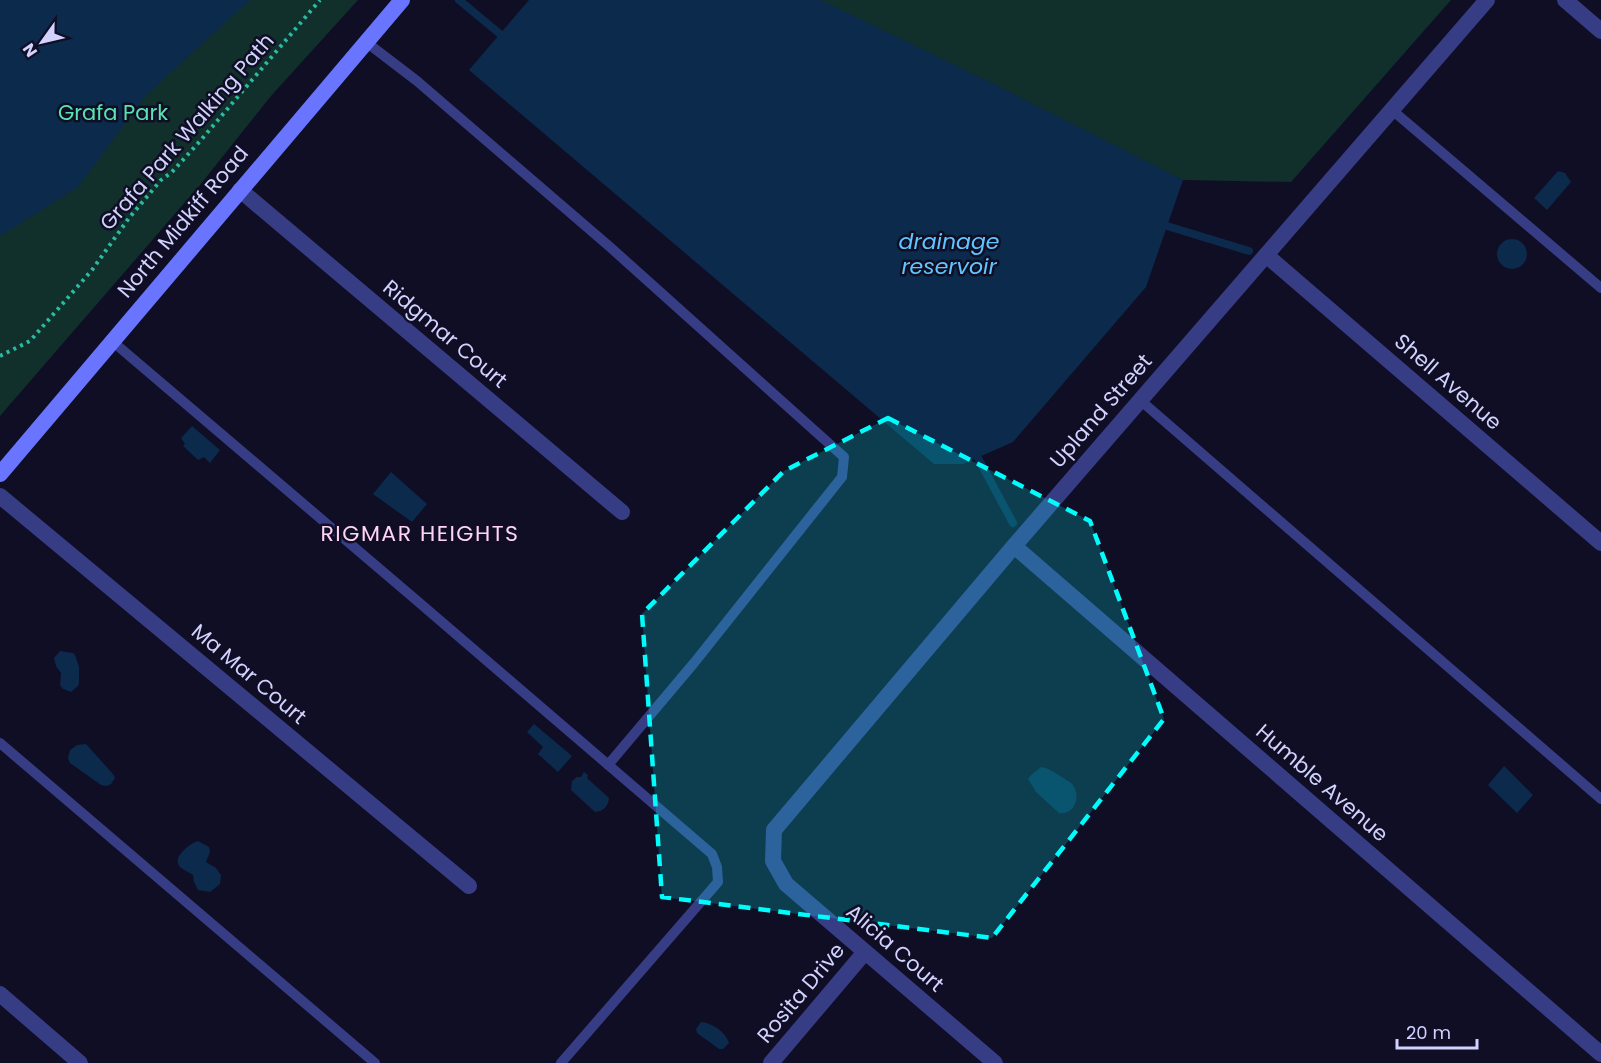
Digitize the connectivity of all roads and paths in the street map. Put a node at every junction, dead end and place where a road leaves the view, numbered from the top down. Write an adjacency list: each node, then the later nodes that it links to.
1 (320, 0): 12 (path, Grafa Park Walking Path)
2 (402, 0): 6 (main road, North Midkiff Road)
3 (1487, 0): 7 (street, Upland Street)
4 (1565, 0): 5 (street)
5 (1601, 31)
6 (366, 42): 8 (main road, North Midkiff Road); 20 (lane)
7 (1392, 110): 9 (street, Upland Street); 10 (lane)
8 (240, 190): 11 (main road, North Midkiff Road); 16 (street, Ridgmar Court)
9 (1266, 255): 13 (street, Upland Street); 17 (street, Shell Avenue)
10 (1601, 288)
11 (112, 341): 14 (main road, North Midkiff Road); 20 (lane)
12 (0, 356)
13 (1140, 400): 18 (street, Upland Street); 21 (lane)
14 (0, 474)
15 (0, 495): 23 (street, Ma Mar Court)
16 (622, 512)
17 (1601, 543)
18 (1014, 546): 22 (street, Upland Street); 26 (street, Humble Avenue)
19 (0, 743): 28 (lane)
20 (608, 765): 29 (lane)
21 (1601, 799)
22 (773, 861): 24 (street, Alicia Court)
23 (469, 886)
24 (866, 952): 30 (street, Rosita Drive); 31 (street, Alicia Court)
25 (0, 994): 27 (street)
26 (1601, 1054)
27 (80, 1063)
28 (375, 1063)
29 (561, 1063)
30 (771, 1063)
31 (995, 1063)

